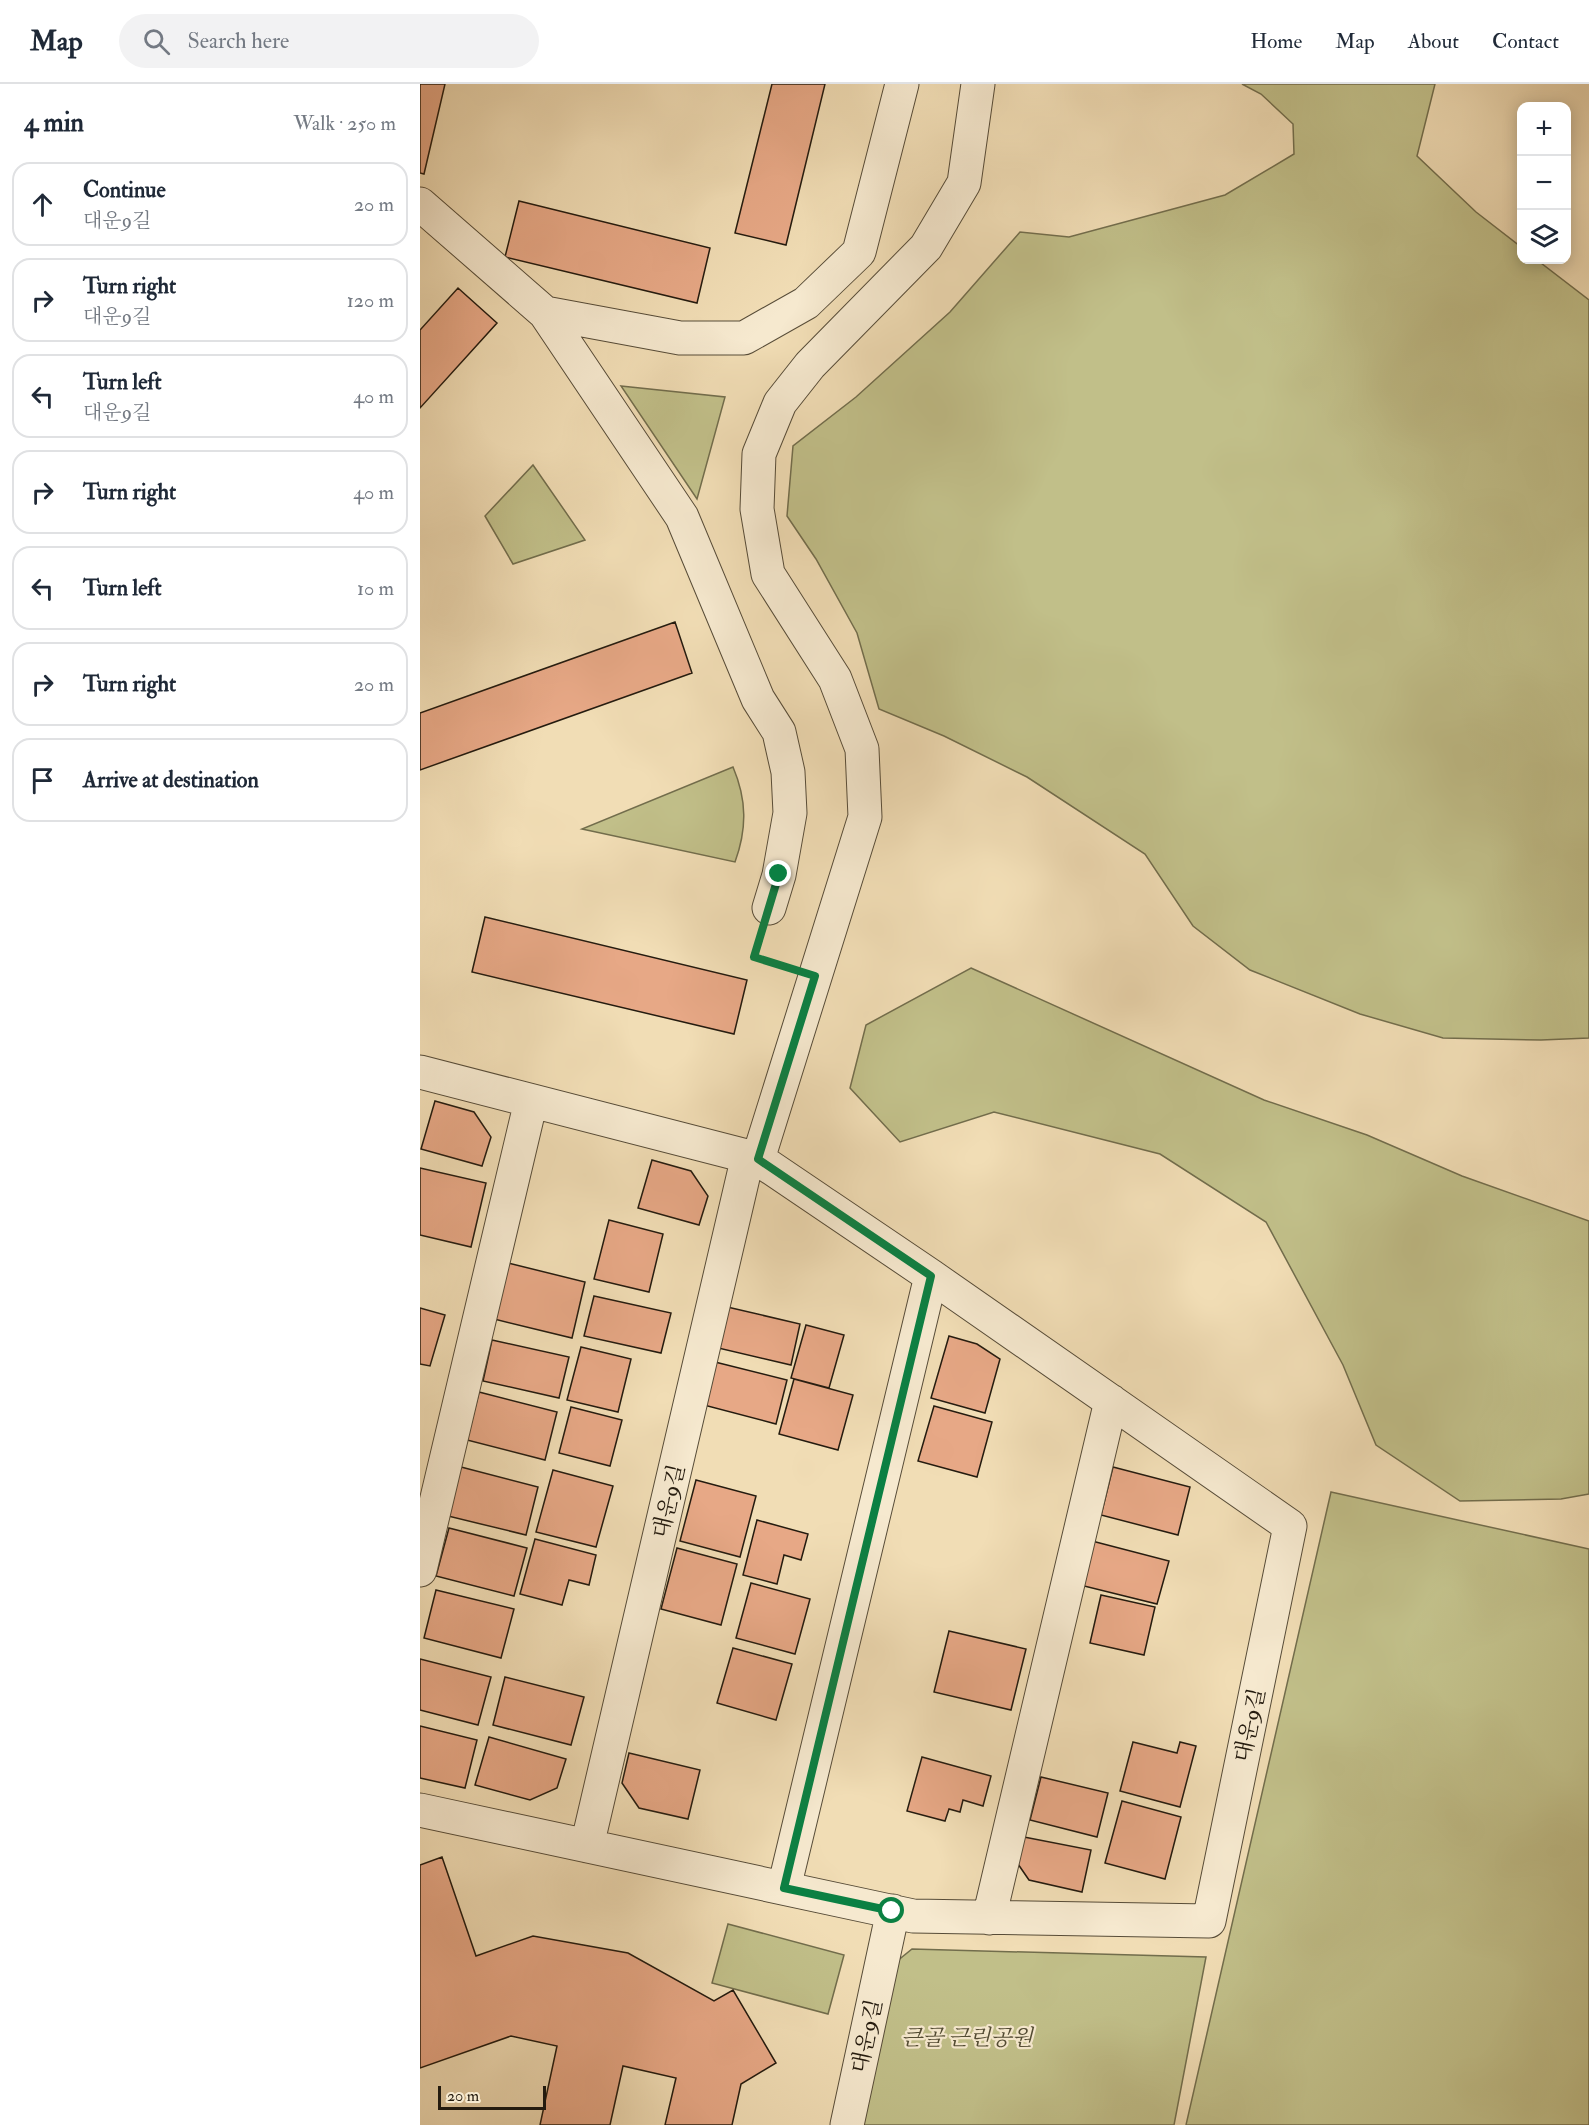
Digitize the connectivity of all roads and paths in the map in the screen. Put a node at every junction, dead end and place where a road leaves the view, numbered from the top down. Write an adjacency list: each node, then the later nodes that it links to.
1 (902, 84): 4 (street)
2 (978, 84): 6 (street)
3 (420, 204): 4 (street)
4 (545, 312): 5 (street)
5 (769, 908): 6 (path)
6 (815, 976): 9 (street)
7 (420, 1072): 8 (street, 대운9길)
8 (531, 1101): 9 (street, 대운9길); 12 (street)
9 (753, 1158): 10 (street, 대운9길); 14 (street, 대운9길)
10 (931, 1276): 11 (street, 대운9길); 15 (street)
11 (1111, 1401): 17 (street); 17 (street, 대운9길)
12 (420, 1570)
13 (420, 1810): 14 (street, 대운9길)
14 (587, 1846): 15 (street, 대운9길)
15 (784, 1888): 16 (street, 대운9길)
16 (892, 1911): 17 (street, 대운9길); 18 (street, 대운9길)
17 (989, 1917)
18 (847, 2125)

